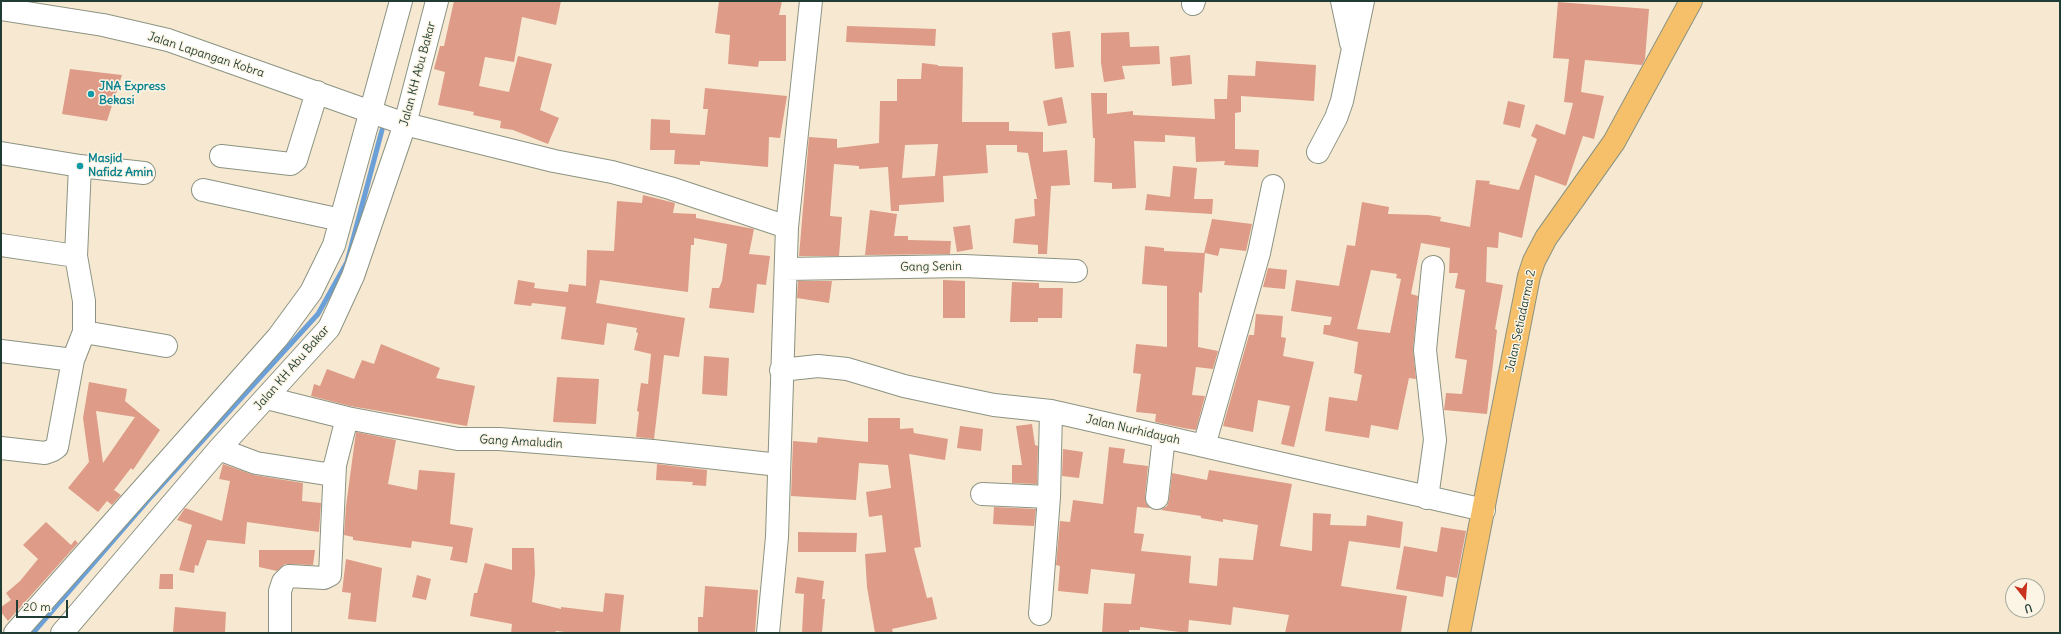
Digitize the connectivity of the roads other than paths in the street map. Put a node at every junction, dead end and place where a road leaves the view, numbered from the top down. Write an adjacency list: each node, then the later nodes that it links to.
1 (401, 1): 10 (street)
2 (437, 1): 11 (street, Jalan KH Abu Bakar)
3 (811, 1): 20 (street)
4 (1342, 1): 8 (street)
5 (1363, 1): 8 (street)
6 (1691, 1): 44 (main road, Jalan Setiadarma 2)
7 (1, 9): 9 (street, Jalan Lapangan Kobra)
8 (1353, 50): 12 (street)
9 (317, 92): 10 (street, Jalan Lapangan Kobra); 14 (street)
10 (370, 112): 11 (street, Jalan Lapangan Kobra); 19 (street)
11 (405, 124): 20 (street, Jalan Lapangan Kobra); 31 (street, Jalan KH Abu Bakar)
12 (1318, 152)
13 (1, 153): 15 (street)
14 (221, 156)
15 (80, 166): 16 (street); 22 (street)
16 (144, 173)
17 (1273, 186): 35 (street)
18 (203, 190): 19 (street)
19 (341, 220): 46 (street)
20 (787, 227): 24 (street)
21 (1, 245): 22 (street)
22 (76, 256): 26 (street)
23 (1433, 268): 43 (street)
24 (786, 269): 25 (street, Gang Senin); 30 (street)
25 (1076, 271)
26 (84, 332): 27 (street); 29 (street)
27 (166, 346)
28 (1, 351): 29 (street)
29 (72, 360): 36 (street)
30 (781, 370): 32 (street, Jalan Nurhidayah); 39 (street)
31 (267, 398): 33 (street, Gang Amaludin); 37 (street, Jalan KH Abu Bakar)
32 (1051, 411): 34 (street, Jalan Nurhidayah); 41 (street)
33 (347, 418): 38 (street); 39 (street, Gang Amaludin)
34 (1164, 437): 35 (street, Jalan Nurhidayah); 42 (street)
35 (1204, 446): 43 (street, Jalan Nurhidayah)
36 (1, 448)
37 (219, 449): 38 (street); 47 (street, Jalan KH Abu Bakar)
38 (335, 465): 48 (street)
39 (779, 465): 49 (street)
40 (982, 494): 41 (street)
41 (1049, 497): 45 (street)
42 (1157, 498)
43 (1427, 498): 44 (street, Jalan Nurhidayah)
44 (1484, 510): 50 (main road, Jalan Setiadarma 2)
45 (1040, 614)
46 (15, 633)
47 (62, 633)
48 (280, 633)
49 (768, 633)
50 (1459, 633)

